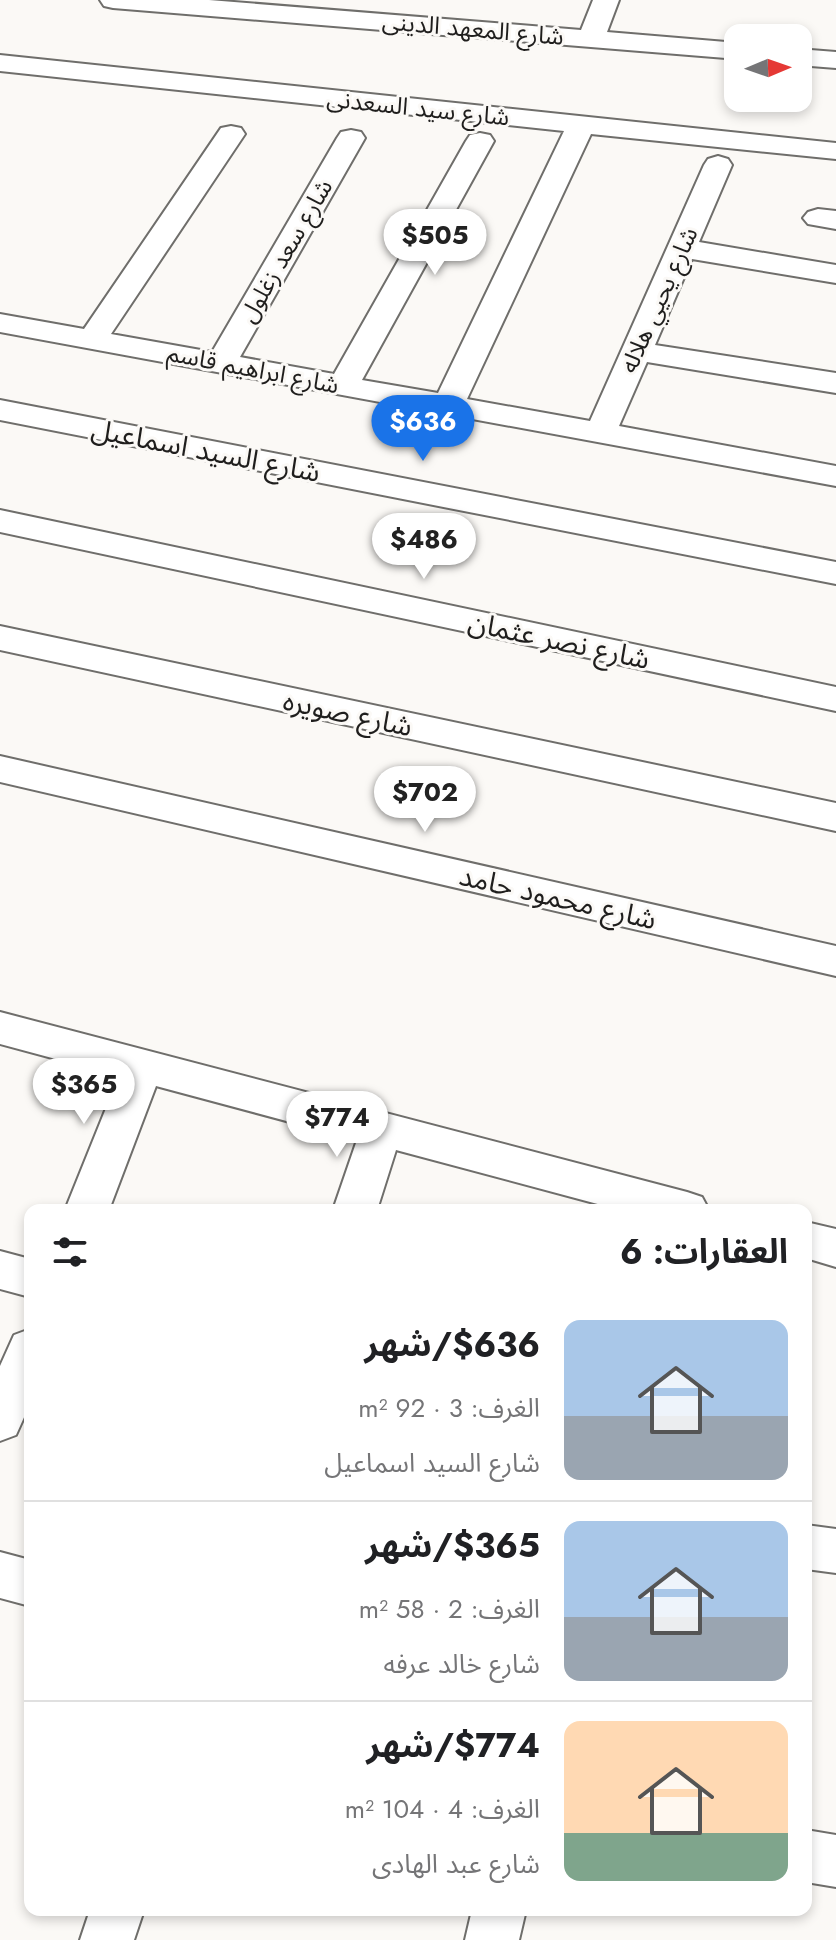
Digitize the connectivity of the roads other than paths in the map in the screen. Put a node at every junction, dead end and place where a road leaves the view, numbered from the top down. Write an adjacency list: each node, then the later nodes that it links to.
1 (606, 0): 3 (street)
2 (128, 1): 3 (street, شارع المعهد الدينى)
3 (591, 39): 4 (street, شارع المعهد الدينى)
4 (724, 50)
5 (812, 58): 6 (street)
6 (836, 60)
7 (0, 63): 8 (street, شارع سيد السعدنى)
8 (581, 125): 12 (street, شارع سيد السعدنى); 22 (street)
9 (231, 134): 17 (street)
10 (351, 138): 19 (street, شارع سعد زغلول)
11 (480, 141): 21 (street)
12 (836, 151)
13 (718, 165): 14 (street, شارع يحيي هلاله)
14 (682, 248): 15 (street); 18 (street, شارع يحيي هلاله)
15 (836, 274)
16 (0, 323): 17 (street, شارع ابراهيم قاسم)
17 (92, 340): 19 (street, شارع ابراهيم قاسم)
18 (636, 351): 20 (street); 24 (street, شارع يحيي هلاله)
19 (221, 363): 21 (street, شارع ابراهيم قاسم)
20 (836, 383)
21 (343, 386): 22 (street, شارع ابراهيم قاسم)
22 (448, 406): 24 (street, شارع ابراهيم قاسم)
23 (0, 410): 27 (street, شارع السيد اسماعيل)
24 (600, 434): 25 (street, شارع ابراهيم قاسم)
25 (836, 476)
26 (0, 521): 29 (street, شارع نصر عثمان)
27 (836, 573)
28 (0, 638): 31 (street, شارع صويره)
29 (836, 699)
30 (0, 769): 32 (street, شارع محمود حامد)
31 (836, 817)
32 (836, 961)
33 (0, 1028): 34 (street)
34 (143, 1067): 35 (street); 36 (street)
35 (382, 1130): 37 (street); 38 (street)
36 (89, 1204)
37 (357, 1204)
38 (656, 1204)
39 (812, 1242): 40 (street)
40 (836, 1248)
41 (0, 1270): 42 (street)
42 (24, 1276)
43 (24, 1363): 44 (street)
44 (0, 1420)
45 (812, 1548): 46 (street)
46 (836, 1551)
47 (0, 1575): 48 (street)
48 (24, 1581)
49 (812, 1857): 50 (street)
50 (836, 1861)
51 (115, 1916): 53 (street)
52 (498, 1916): 54 (street)
53 (107, 1940)
54 (492, 1940)

